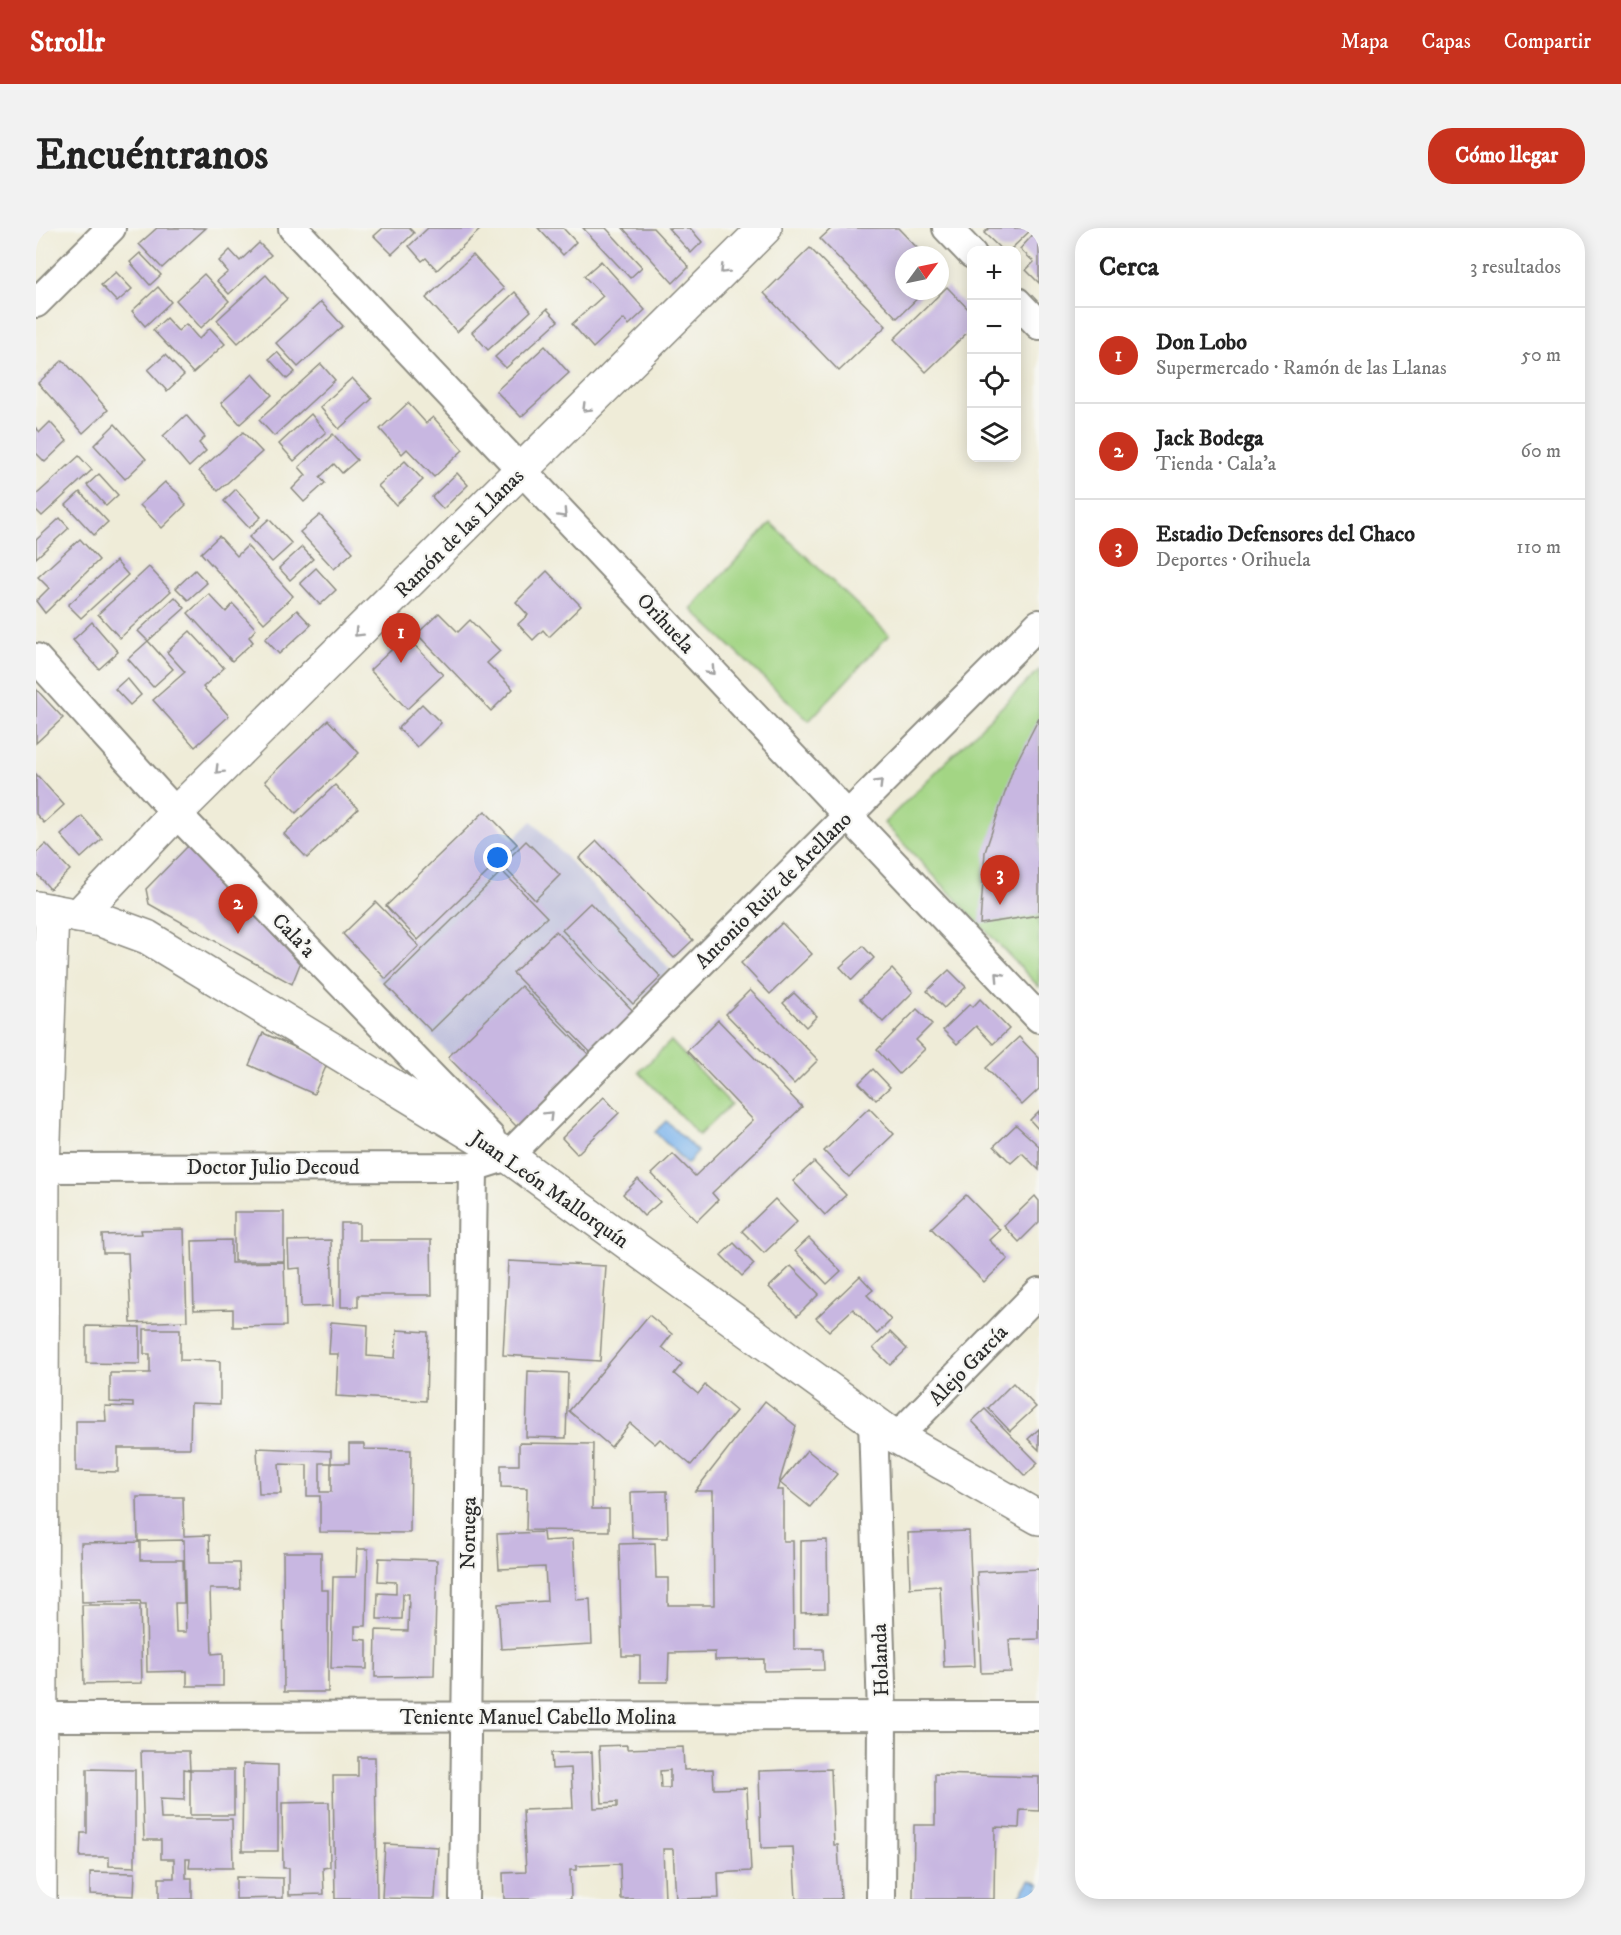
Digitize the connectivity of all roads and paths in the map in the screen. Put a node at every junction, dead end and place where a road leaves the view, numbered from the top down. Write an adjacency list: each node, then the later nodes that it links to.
1 (111, 228): 6 (street)
2 (293, 228): 9 (street, Orihuela)
3 (765, 228): 9 (street, Ramón de las Llanas, one-way to 9)
4 (947, 228): 5 (street)
5 (967, 249)
6 (36, 303)
7 (1021, 306): 8 (street)
8 (1039, 325)
9 (522, 471): 12 (street, Ramón de las Llanas, one-way to 12); 13 (street, Orihuela, one-way to 13)
10 (1039, 624): 13 (street, Antonio Ruiz de Arellano, one-way to 10)
11 (36, 658): 12 (street, Cala'a)
12 (176, 813): 14 (street, Ramón de las Llanas); 16 (street, Cala'a)
13 (847, 815): 15 (street, Orihuela, one-way to 13); 16 (street, Antonio Ruiz de Arellano, one-way to 13)
14 (55, 912): 16 (street, Juan León Mallorquín); 18 (street)
15 (1039, 1018)
16 (508, 1156): 17 (street, Doctor Julio Decoud); 20 (street, Juan León Mallorquín)
17 (473, 1167): 18 (street, Doctor Julio Decoud); 25 (street, Noruega)
18 (39, 1168): 24 (street)
19 (1039, 1292): 20 (street, Alejo García)
20 (885, 1429): 21 (street, Juan León Mallorquín); 22 (street, Holanda)
21 (1039, 1518)
22 (882, 1716): 23 (street, Teniente Manuel Cabello Molina); 25 (street, Teniente Manuel Cabello Molina); 28 (street, Holanda)
23 (1039, 1716)
24 (39, 1717): 25 (street, Teniente Manuel Cabello Molina); 26 (street)
25 (466, 1717): 27 (street, Noruega)
26 (40, 1899)
27 (464, 1899)
28 (881, 1899)

